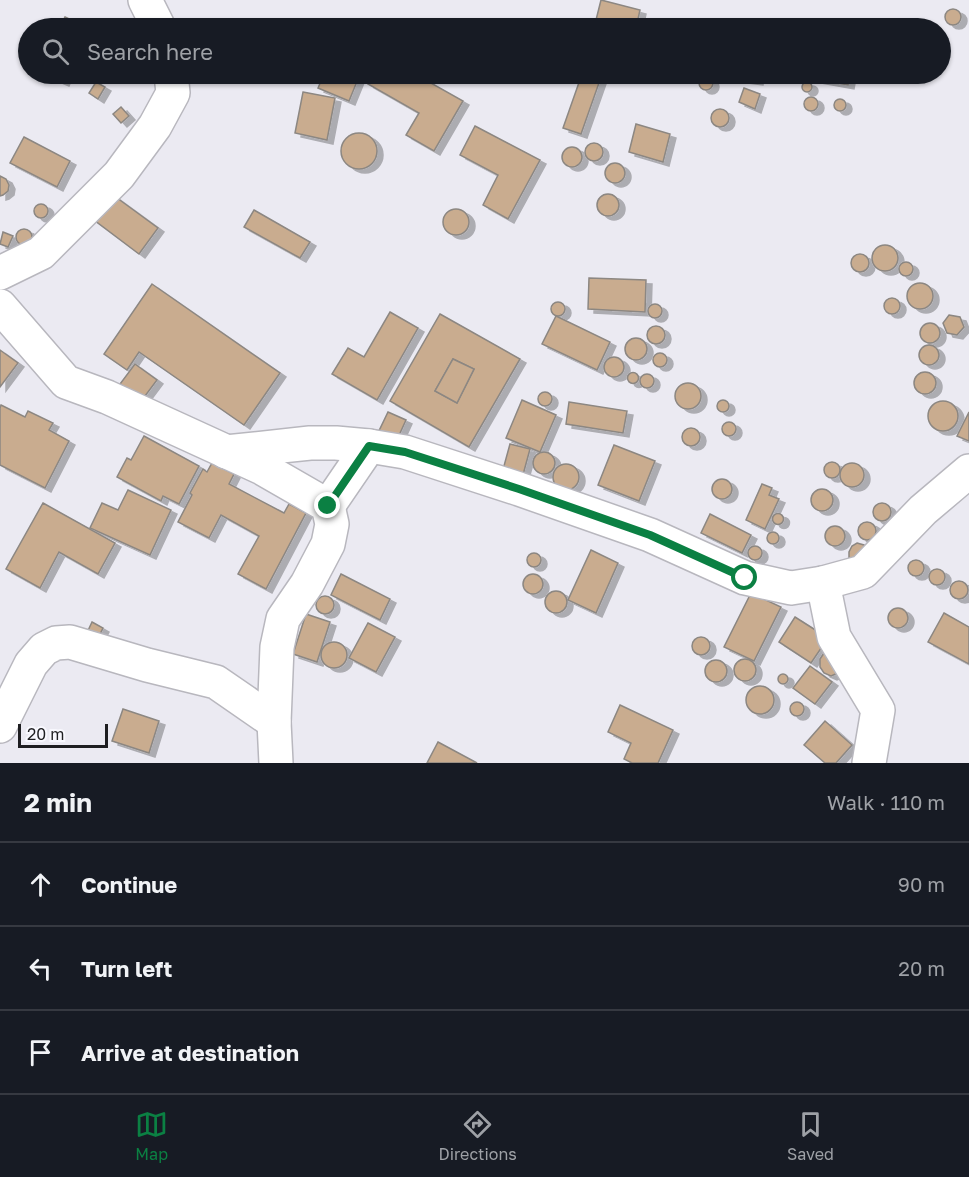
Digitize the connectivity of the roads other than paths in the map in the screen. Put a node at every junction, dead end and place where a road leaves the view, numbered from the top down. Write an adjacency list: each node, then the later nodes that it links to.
1 (145, 0): 2 (street)
2 (154, 18)
3 (172, 84): 4 (street)
4 (0, 273)
5 (0, 306): 7 (street)
6 (369, 446): 7 (street); 9 (street); 10 (street)
7 (226, 453): 9 (street)
8 (969, 471): 10 (street)
9 (328, 506): 11 (street)
10 (823, 583): 14 (street)
11 (274, 722): 12 (street); 13 (street)
12 (0, 726)
13 (276, 763)
14 (869, 763)

